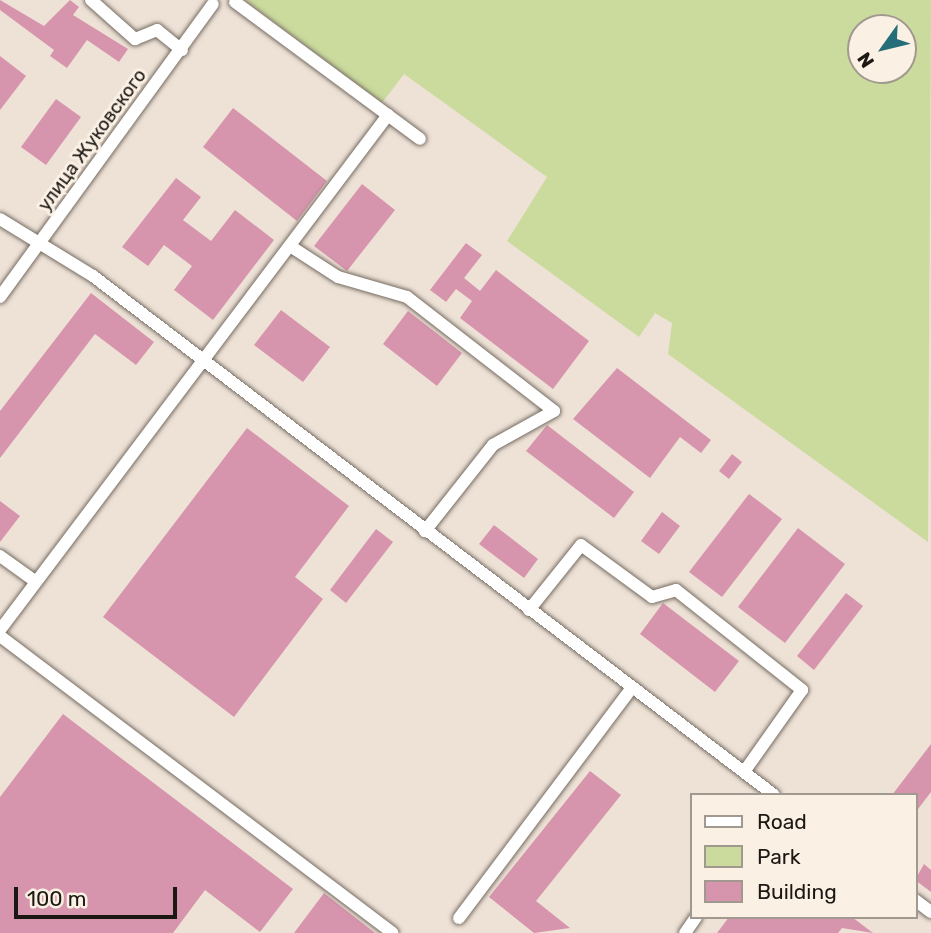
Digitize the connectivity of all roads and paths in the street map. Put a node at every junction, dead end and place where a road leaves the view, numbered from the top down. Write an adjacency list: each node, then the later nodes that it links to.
1 (91, 0): 4 (street)
2 (236, 1): 3 (street); 5 (street)
3 (211, 2): 4 (street, улица Жуковского)
4 (182, 50): 8 (street, улица Жуковского)
5 (388, 115): 6 (street); 9 (street)
6 (420, 139)
7 (0, 219): 8 (street)
8 (42, 243): 10 (street, улица Жуковского); 11 (street)
9 (290, 246): 11 (street); 12 (street)
10 (0, 297)
11 (201, 361): 12 (street); 14 (street)
12 (425, 531): 15 (street)
13 (0, 556): 14 (street)
14 (36, 582): 16 (street)
15 (529, 610): 18 (street); 19 (street)
16 (0, 630)
17 (0, 636): 22 (street)
18 (632, 688): 19 (street); 21 (street)
19 (744, 772): 20 (street)
20 (771, 793)
21 (459, 918)
22 (392, 933)

